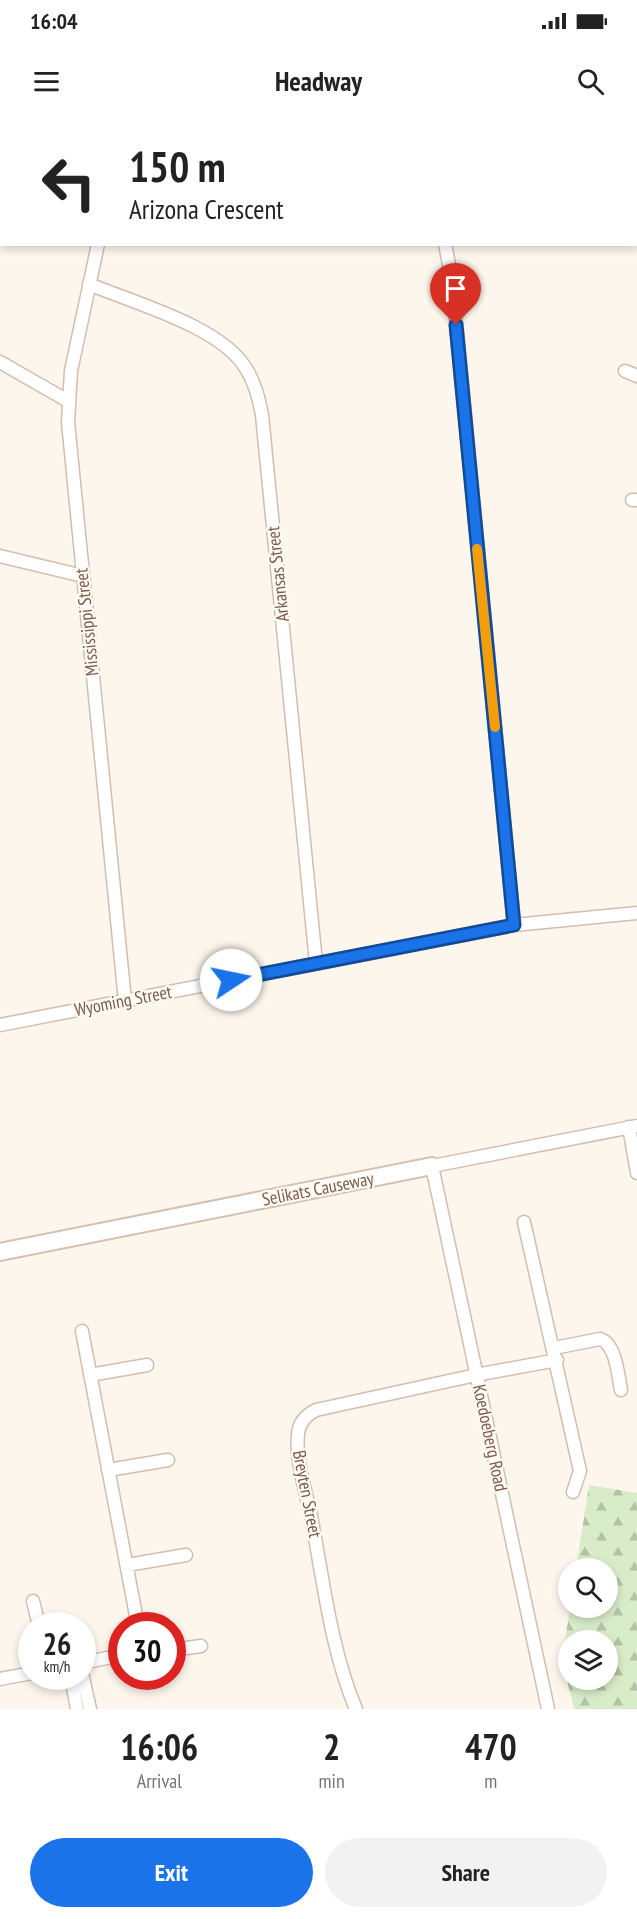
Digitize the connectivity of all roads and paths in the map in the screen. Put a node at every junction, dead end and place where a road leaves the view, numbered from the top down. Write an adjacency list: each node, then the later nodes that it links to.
1 (98, 246): 3 (street, Mississippi Street)
2 (445, 246): 11 (street)
3 (89, 284): 7 (street, Mississippi Street); 12 (street, Arkansas Street)
4 (0, 362): 7 (street)
5 (625, 371): 6 (street)
6 (637, 376)
7 (68, 400): 9 (street, Mississippi Street)
8 (0, 556): 9 (street)
9 (83, 576): 13 (street, Mississippi Street)
10 (637, 913): 11 (street, Wyoming Street)
11 (514, 925): 12 (street, Wyoming Street)
12 (316, 963): 13 (street, Wyoming Street)
13 (125, 1001): 14 (street, Wyoming Street)
14 (0, 1025)
15 (633, 1126): 16 (street, Selikats Causeway); 17 (street)
16 (432, 1166): 19 (street, Selikats Causeway); 24 (street, Koedoeberg Road)
17 (637, 1173)
18 (524, 1222): 21 (street)
19 (0, 1252)
20 (82, 1331): 23 (street)
21 (556, 1354): 24 (street, Breyten Street); 25 (street, Breyten Street); 28 (street)
22 (147, 1365): 23 (street)
23 (90, 1375): 27 (street)
24 (476, 1375): 41 (street, Breyten Street); 42 (street, Koedoeberg Road)
25 (621, 1390)
26 (168, 1460): 27 (street)
27 (108, 1470): 30 (street)
28 (573, 1492)
29 (186, 1555): 30 (street)
30 (127, 1565): 33 (street)
31 (33, 1601): 32 (street)
32 (36, 1612)
33 (135, 1612)
34 (201, 1647): 35 (street)
35 (186, 1649)
36 (18, 1676): 37 (street)
37 (0, 1679)
38 (76, 1690): 40 (street)
39 (82, 1690): 40 (street)
40 (83, 1708)
41 (356, 1709)
42 (548, 1709)

